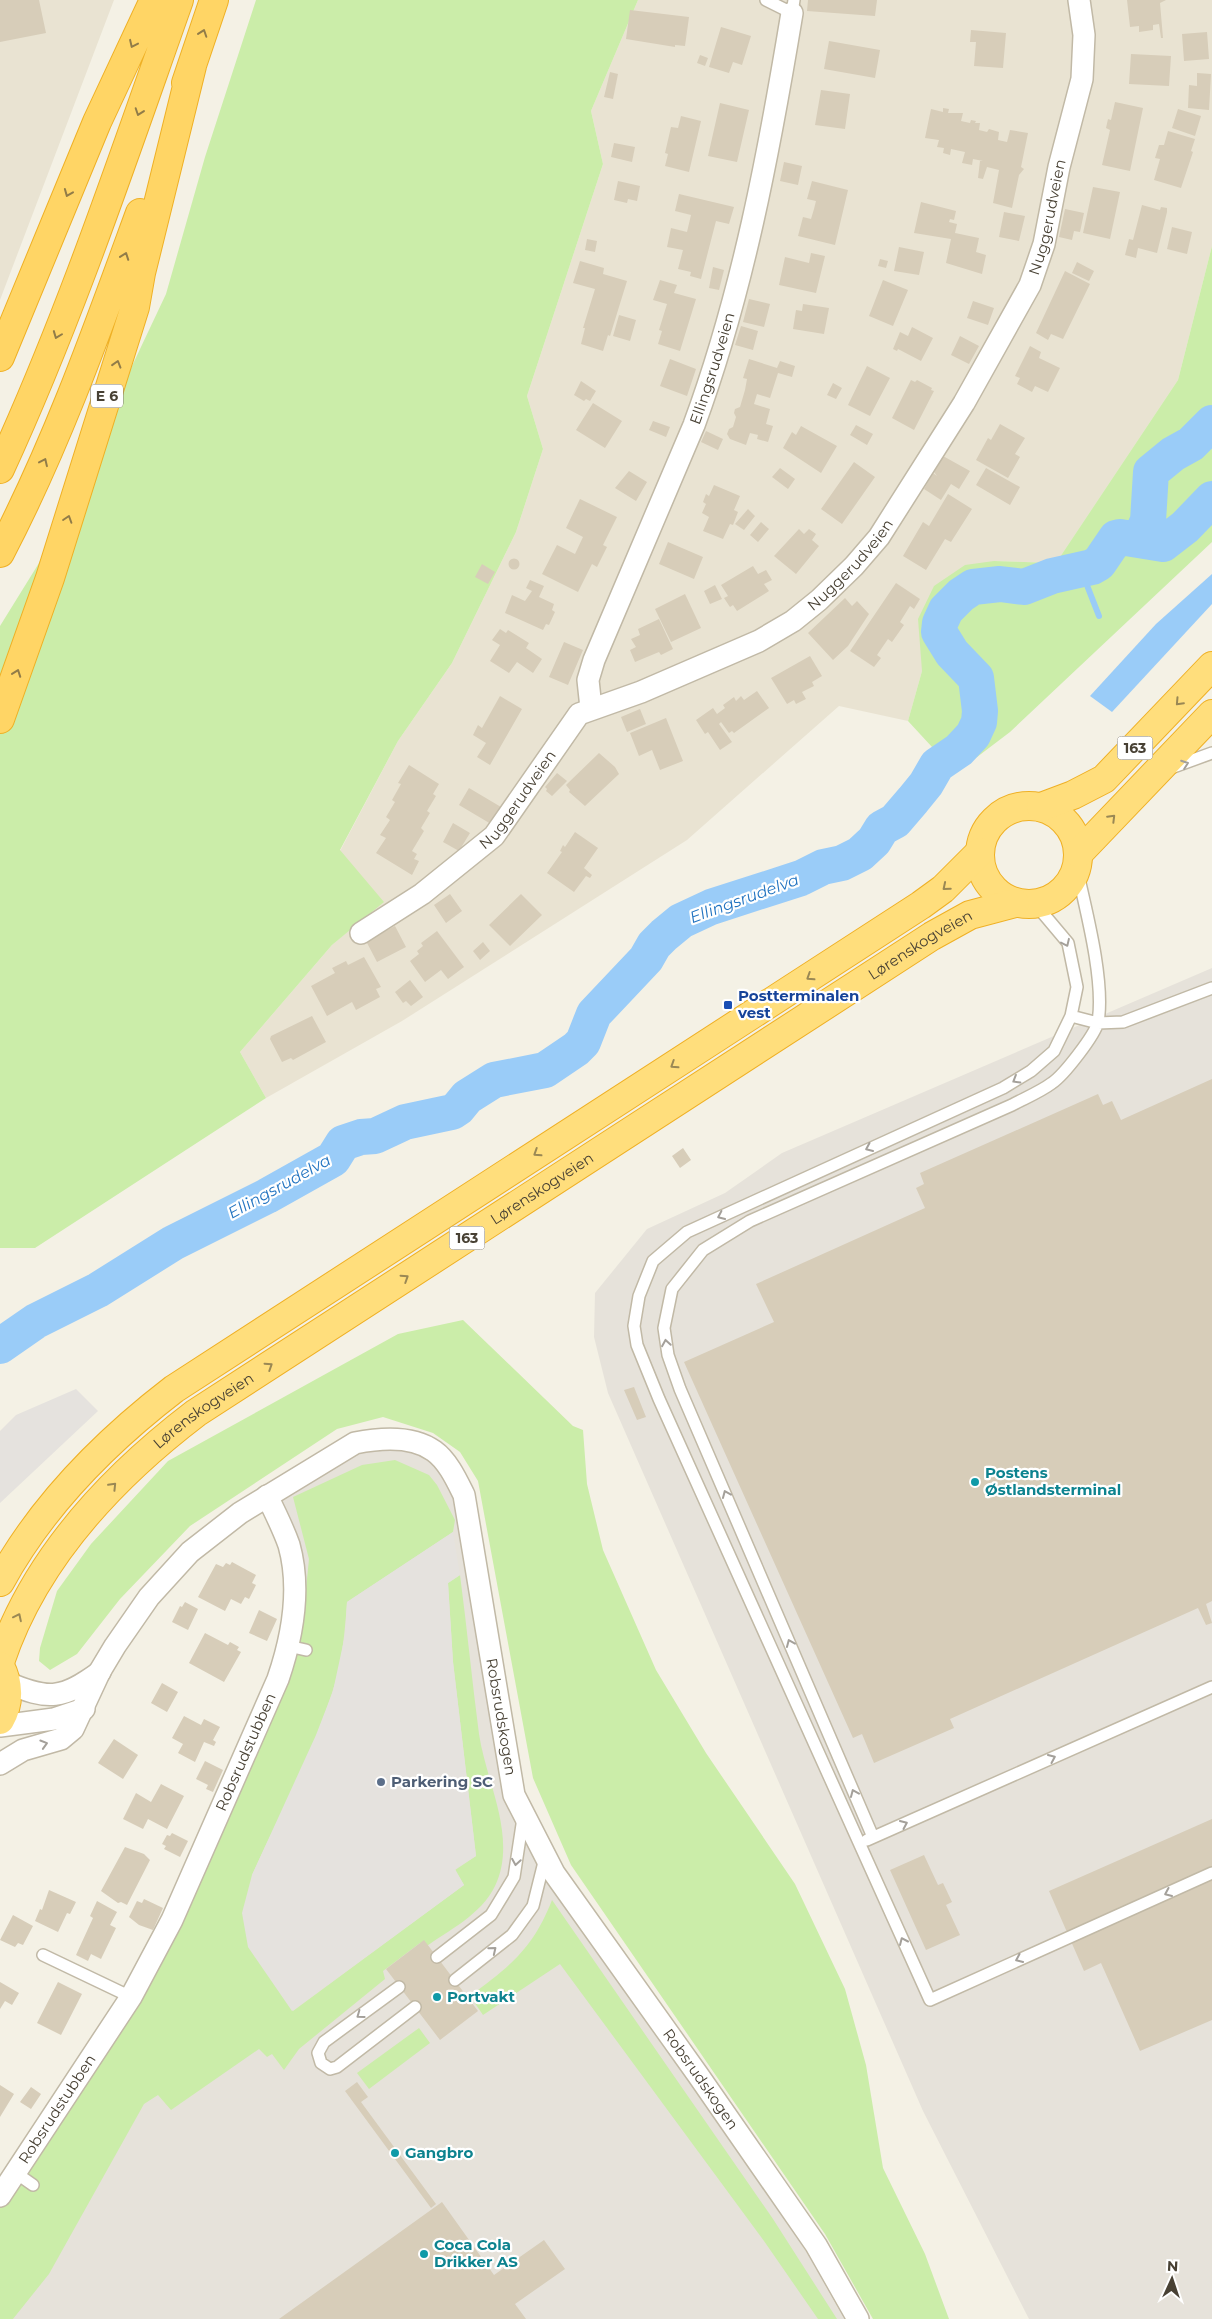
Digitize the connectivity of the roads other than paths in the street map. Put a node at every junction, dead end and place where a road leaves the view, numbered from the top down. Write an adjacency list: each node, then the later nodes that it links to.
1 (154, 0): 8 (highway, one-way to 8)
2 (179, 0): 9 (highway, one-way to 9)
3 (214, 0): 7 (highway, E 6, one-way to 3)
4 (766, 0): 6 (lane, Ellingsrudveien)
5 (1080, 0): 12 (street, Nuggerudveien)
6 (793, 6): 12 (street, Ellingsrudveien)
7 (192, 66): 10 (highway, E 6, one-way to 7); 14 (highway, E 6, one-way to 7)
8 (0, 357)
9 (0, 469)
10 (0, 553)
11 (1212, 666): 17 (highway, 163, one-way to 17)
12 (591, 708): 21 (street, Nuggerudveien)
13 (1212, 714): 16 (highway, 163)
14 (0, 719)
15 (1212, 753): 16 (lane, one-way to 15)
16 (1157, 773): 19 (highway, 163, one-way to 16)
17 (1041, 808): 18 (highway, 163); 19 (highway, 163)
18 (980, 852): 20 (highway); 26 (highway, 163, one-way to 26)
19 (1078, 862): 20 (highway, 163); 24 (lane)
20 (1026, 904): 23 (lane, one-way to 23); 27 (highway, Lørenskogveien / 163, one-way to 20)
21 (362, 933)
22 (1212, 988): 24 (lane)
23 (1071, 1016): 24 (lane); 36 (lane, one-way to 36)
24 (1098, 1023): 35 (lane, one-way to 24)
25 (267, 1496): 28 (street, Robsrudskogen); 34 (street, Robsrudskogen); 43 (street, Robsrudstubben)
26 (0, 1582)
27 (2, 1670): 28 (street, Robsrudskogen); 31 (highway)
28 (100, 1672): 30 (street, Robsrudskogen)
29 (1212, 1687): 35 (lane, one-way to 29)
30 (84, 1708): 32 (street); 33 (street, Robsrudskogen, one-way to 30)
31 (0, 1720)
32 (0, 1726)
33 (0, 1764)
34 (524, 1814): 37 (street, Robsrudskogen); 40 (lane, one-way to 40)
35 (874, 1838): 36 (lane)
36 (859, 1843): 38 (lane, one-way to 36)
37 (545, 1856): 41 (lane, one-way to 37); 48 (street, Robsrudskogen)
38 (1212, 1873)
39 (43, 1955): 43 (lane)
40 (437, 1957)
41 (454, 1980)
42 (399, 1987): 44 (lane, one-way to 44)
43 (131, 1997): 45 (street, Robsrudstubben)
44 (414, 2007)
45 (16, 2172): 46 (lane); 47 (street, Robsrudstubben)
46 (33, 2185)
47 (0, 2196)
48 (858, 2319)

